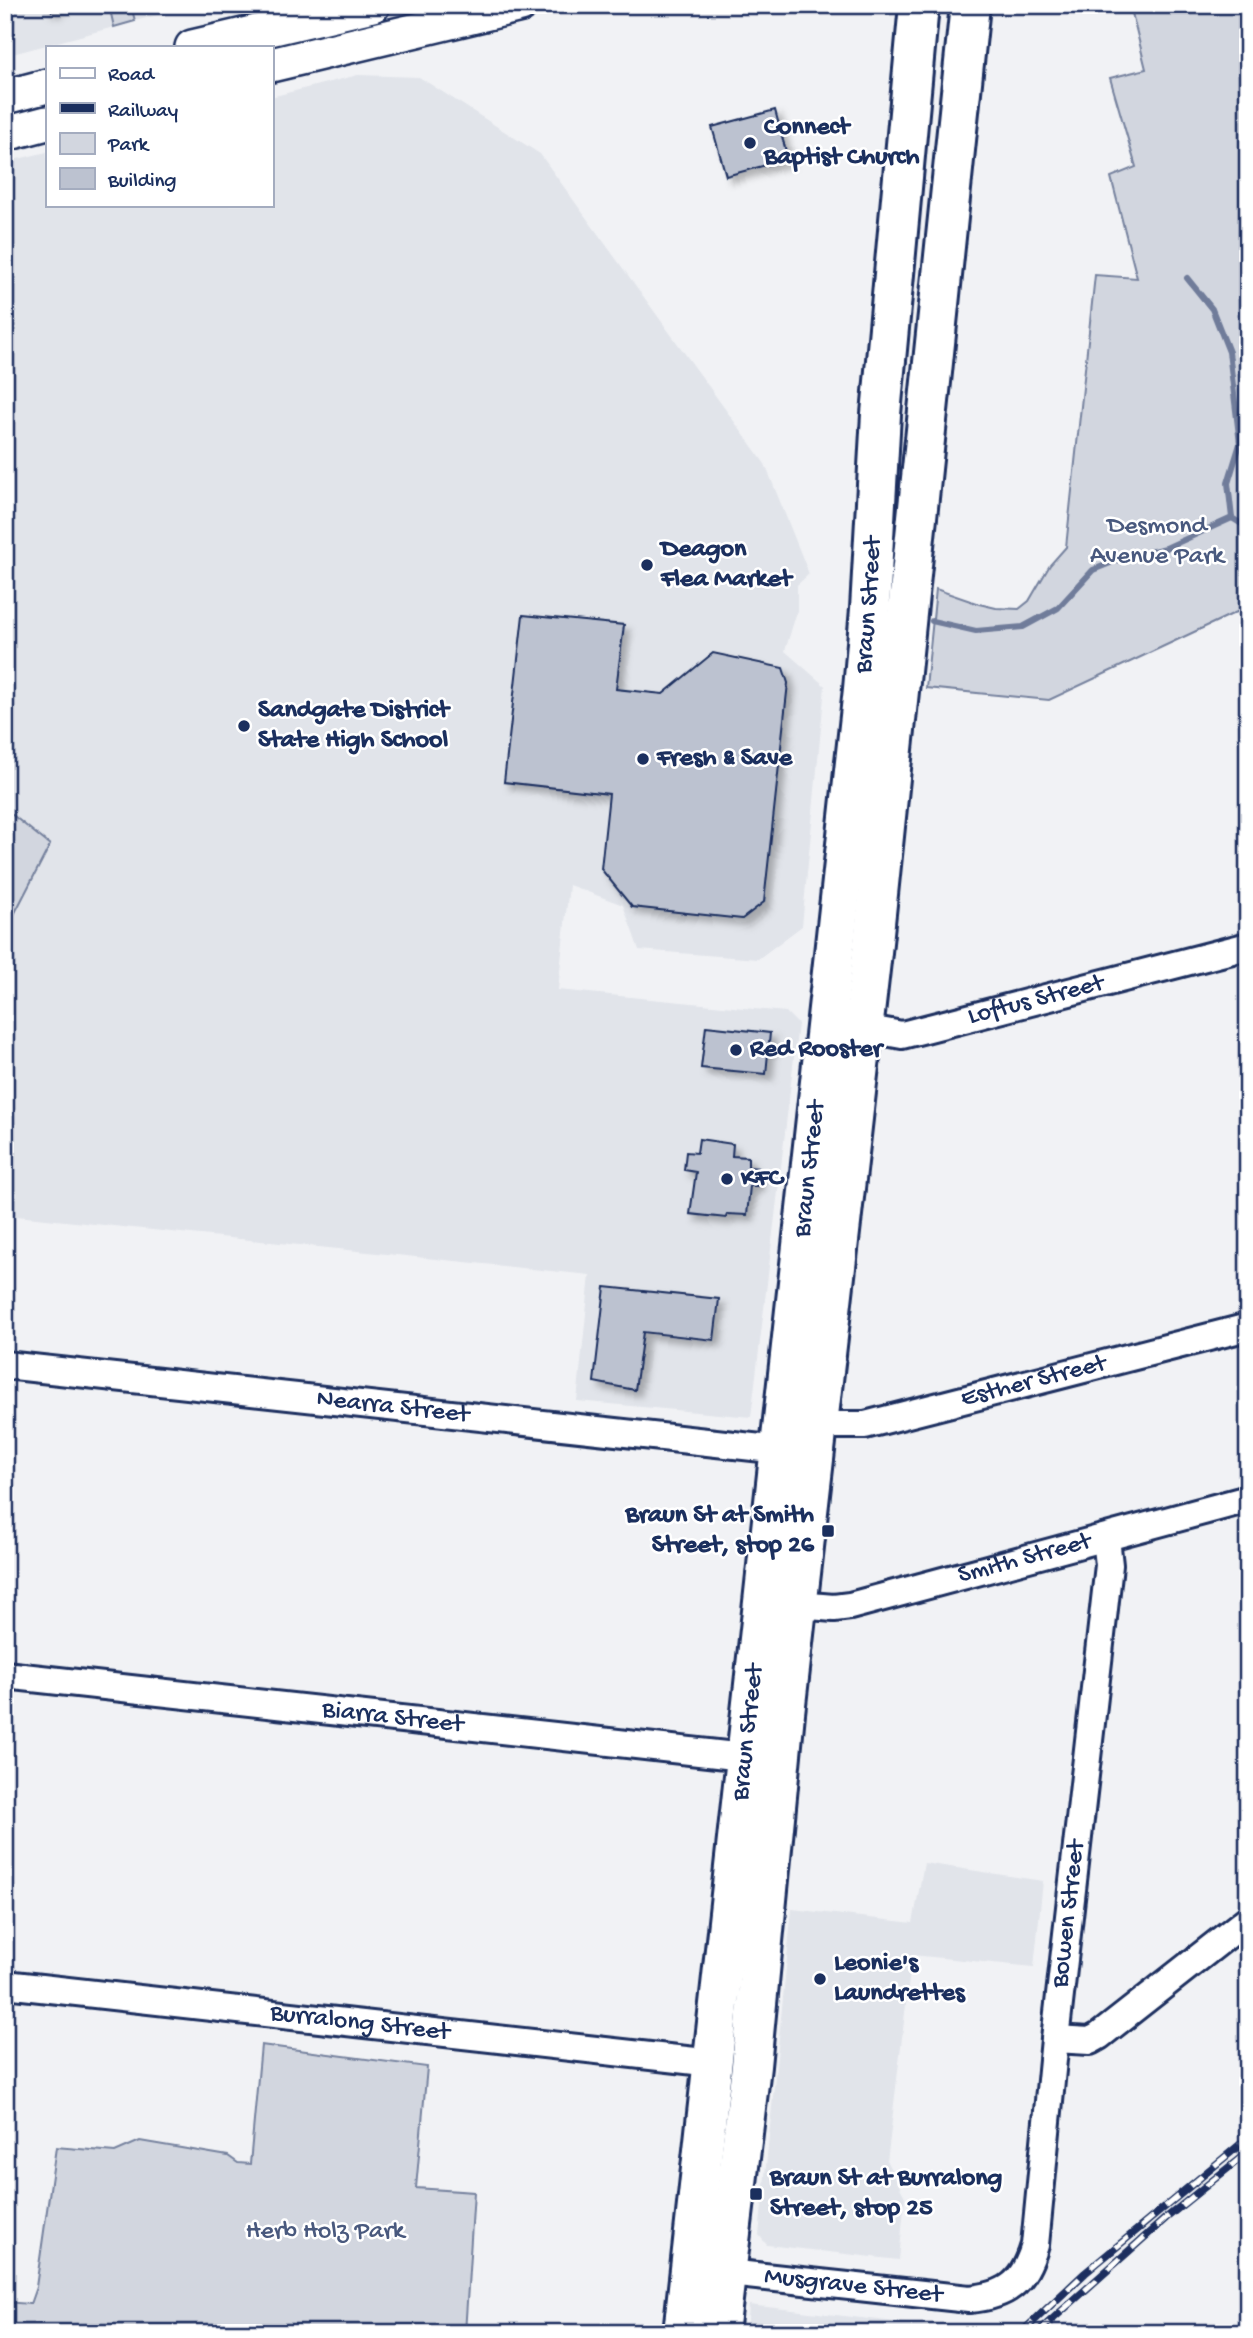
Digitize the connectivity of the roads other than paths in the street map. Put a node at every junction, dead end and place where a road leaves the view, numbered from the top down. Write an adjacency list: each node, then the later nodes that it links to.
1 (373, 5): 5 (main road)
2 (521, 5): 6 (main road)
3 (970, 5): 13 (highway, Braun Street)
4 (913, 10): 12 (highway, Braun Street)
5 (196, 46)
6 (273, 65)
7 (46, 86): 8 (main road)
8 (5, 97)
9 (46, 123): 10 (main road)
10 (5, 134)
11 (1248, 946): 13 (street, Loftus Street)
12 (830, 1008): 13 (street, Loftus Street); 17 (highway, Braun Street)
13 (863, 1028): 16 (highway, Braun Street)
14 (1248, 1328): 16 (street, Esther Street)
15 (5, 1365): 17 (street, Nearra Street)
16 (819, 1424): 20 (highway, Braun Street)
17 (780, 1450): 22 (highway, Braun Street)
18 (1248, 1499): 19 (street, Smith Street)
19 (1106, 1538): 20 (street, Smith Street); 25 (street, Bowen Street)
20 (798, 1605): 22 (highway, Braun Street)
21 (5, 1675): 22 (street, Biarra Street)
22 (762, 1759): 26 (highway, Braun Street); 27 (highway, Braun Street)
23 (1248, 1919): 25 (street)
24 (5, 1984): 26 (street, Burralong Street)
25 (1055, 2039): 28 (street, Bowen Street)
26 (713, 2063): 27 (highway, Braun Street)
27 (708, 2271): 28 (street, Musgrave Street); 29 (highway, Braun Street); 30 (highway, Braun Street)
28 (1013, 2285)
29 (683, 2333)
30 (719, 2333)

